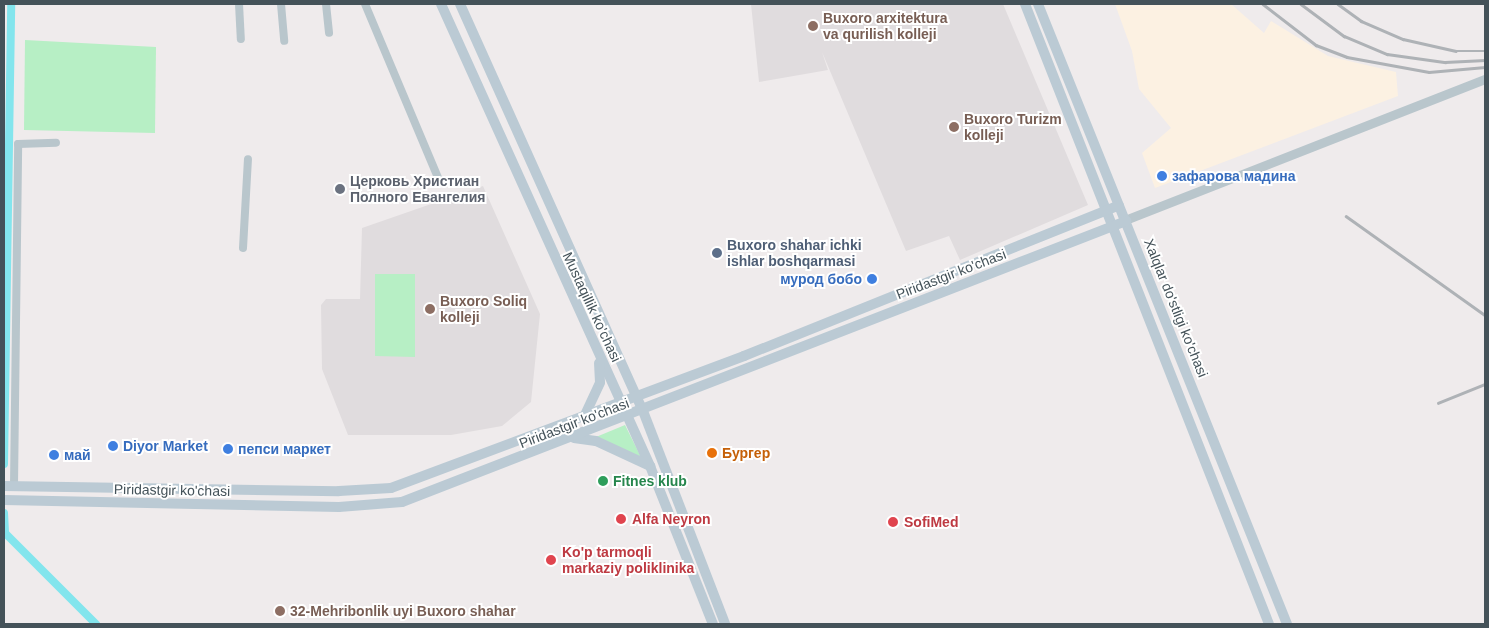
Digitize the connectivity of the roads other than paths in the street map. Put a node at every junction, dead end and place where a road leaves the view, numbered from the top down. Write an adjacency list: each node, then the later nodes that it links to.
1 (239, 4): 10 (street)
2 (281, 4): 11 (street)
3 (326, 4): 9 (street)
4 (365, 4): 17 (street)
5 (441, 4): 14 (main road, Mustaqillik ko'chasi)
6 (460, 4): 13 (main road, Mustaqillik ko'chasi)
7 (1025, 4): 19 (main road, Xalqlar do'stligi ko'chasi)
8 (1038, 4): 18 (main road, Xalqlar do'stligi ko'chasi)
9 (329, 33)
10 (241, 39)
11 (284, 41)
12 (1485, 79): 20 (street)
13 (509, 116): 14 (main road); 26 (main road, Mustaqillik ko'chasi)
14 (493, 122): 25 (main road, Mustaqillik ko'chasi)
15 (56, 143): 33 (street)
16 (248, 159): 22 (street)
17 (440, 182)
18 (1119, 205): 19 (main road, Piridastgir ko'chasi); 20 (main road, Xalqlar do'stligi ko'chasi)
19 (1106, 212): 21 (main road, Xalqlar do'stligi ko'chasi); 23 (main road, Piridastgir ko'chasi)
20 (1126, 221): 21 (main road, Piridastgir ko'chasi); 42 (main road, Xalqlar do'stligi ko'chasi)
21 (1112, 227): 24 (main road, Piridastgir ko'chasi); 41 (main road, Xalqlar do'stligi ko'chasi)
22 (243, 248)
23 (861, 309): 24 (main road); 26 (main road, Piridastgir ko'chasi)
24 (867, 322): 28 (main road, Piridastgir ko'chasi)
25 (598, 355): 27 (main road, Mustaqillik ko'chasi); 30 (main road)
26 (637, 397): 27 (main road, Piridastgir ko'chasi); 28 (main road, Mustaqillik ko'chasi)
27 (621, 402): 29 (main road, Mustaqillik ko'chasi); 30 (main road, Piridastgir ko'chasi)
28 (643, 411): 29 (main road, Piridastgir ko'chasi); 37 (main road, Mustaqillik ko'chasi)
29 (628, 416): 31 (main road, Piridastgir ko'chasi); 32 (main road, Mustaqillik ko'chasi)
30 (584, 417): 34 (main road, Piridastgir ko'chasi)
31 (573, 438): 32 (main road); 36 (main road, Piridastgir ko'chasi)
32 (650, 466): 38 (main road, Mustaqillik ko'chasi)
33 (9, 486): 34 (main road, Piridastgir ko'chasi); 35 (main road)
34 (339, 491): 36 (main road)
35 (9, 501): 36 (main road, Piridastgir ko'chasi)
36 (339, 507)
37 (697, 552): 38 (main road); 40 (main road, Mustaqillik ko'chasi)
38 (686, 556): 39 (main road, Mustaqillik ko'chasi)
39 (713, 624)
40 (726, 624)
41 (1269, 624)
42 (1287, 624)

